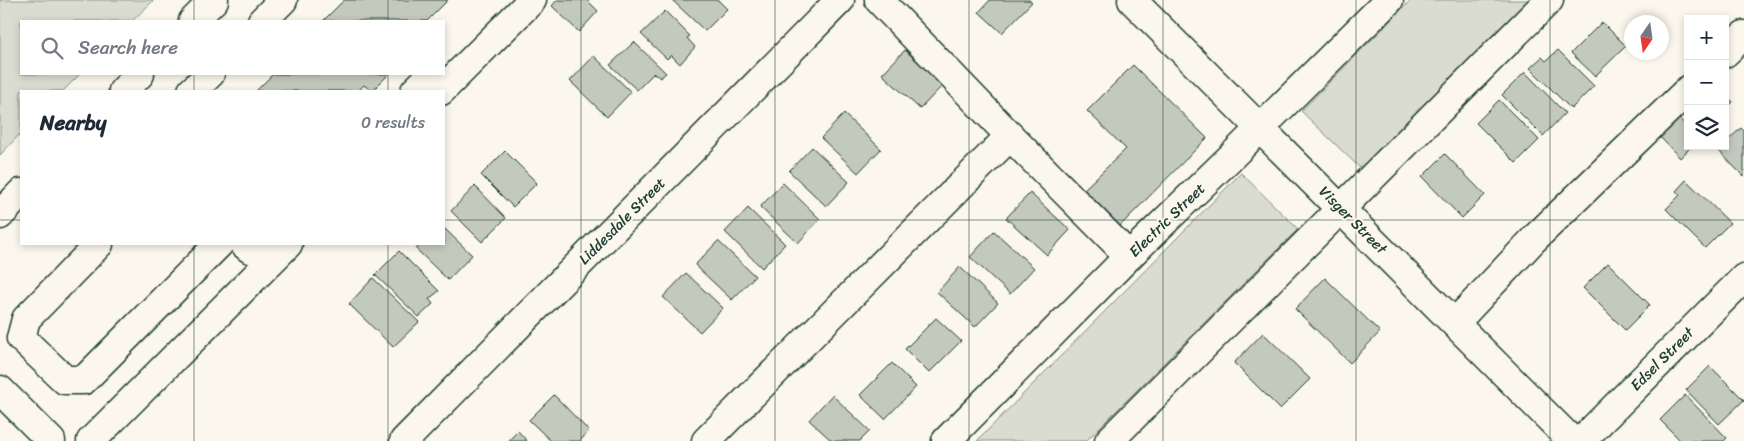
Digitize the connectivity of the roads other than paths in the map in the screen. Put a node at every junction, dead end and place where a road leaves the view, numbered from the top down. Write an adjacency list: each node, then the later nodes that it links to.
1 (214, 0): 10 (street)
2 (283, 0): 11 (street)
3 (506, 0): 14 (street)
4 (532, 0): 21 (street)
5 (840, 0): 39 (street, Liddesdale Street)
6 (880, 0): 24 (street)
7 (1132, 0): 23 (street, Visger Street)
8 (1389, 0): 23 (street, Electric Street)
9 (1549, 0): 26 (street)
10 (194, 20)
11 (263, 20)
12 (1744, 35): 13 (street)
13 (1729, 49)
14 (445, 61)
15 (139, 75): 18 (street)
16 (209, 75): 19 (street)
17 (431, 75): 20 (street)
18 (124, 90)
19 (193, 90)
20 (416, 90)
21 (442, 90)
22 (1684, 94): 35 (street)
23 (1260, 128): 26 (street, Visger Street); 33 (street, Electric Street)
24 (1010, 136): 33 (street); 40 (street)
25 (20, 194): 27 (street)
26 (1341, 208): 35 (street, Visger Street); 42 (street)
27 (0, 215)
28 (98, 245): 29 (street)
29 (218, 245)
30 (245, 245): 31 (street)
31 (258, 245)
32 (287, 245): 38 (street)
33 (1129, 256): 41 (street, Electric Street)
34 (1744, 278): 44 (street, Edsel Street)
35 (1455, 323): 43 (street, Visger Street)
36 (0, 390): 37 (street)
37 (52, 441)
38 (91, 441)
39 (404, 441)
40 (706, 441)
41 (946, 441)
42 (1109, 441)
43 (1572, 441)
44 (1581, 441)

